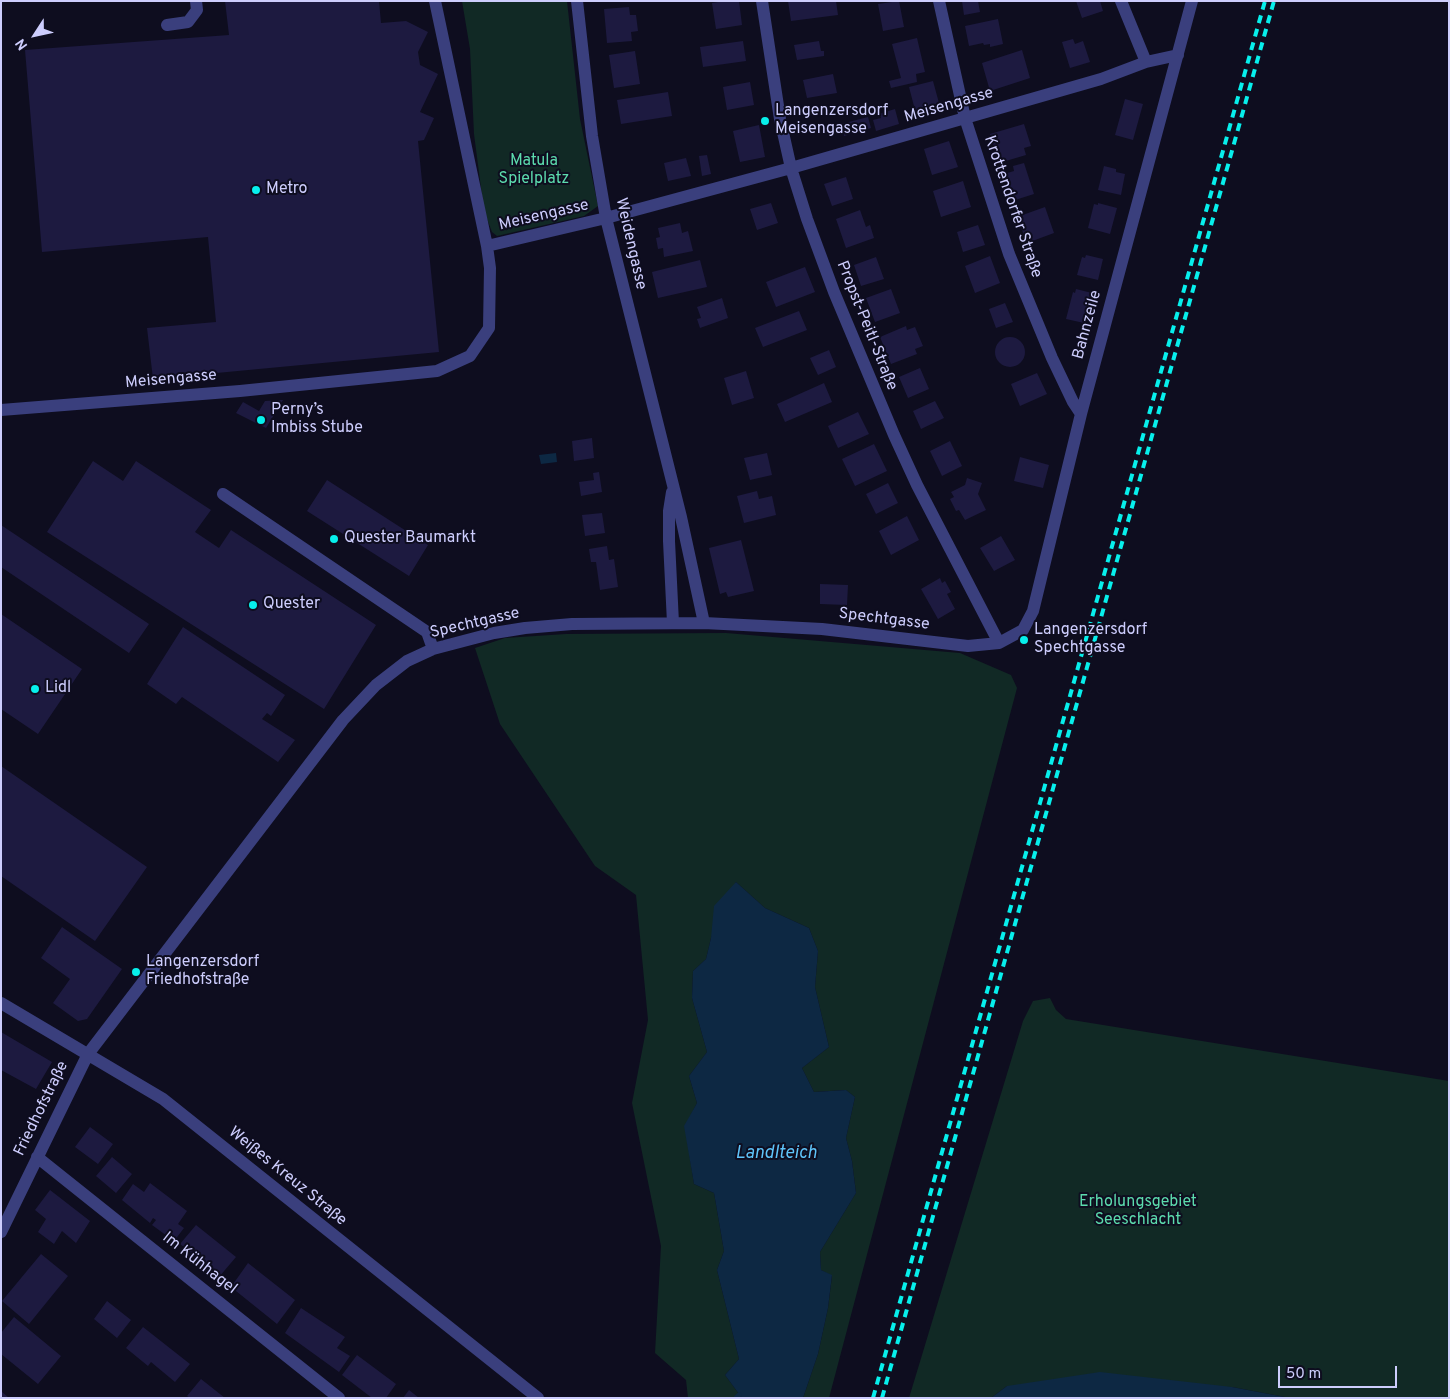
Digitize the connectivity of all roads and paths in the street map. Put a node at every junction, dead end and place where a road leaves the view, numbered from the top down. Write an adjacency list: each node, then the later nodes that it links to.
1 (196, 1): 8 (street)
2 (435, 1): 14 (street)
3 (577, 1): 13 (street, Weidengasse)
4 (762, 1): 12 (street, Propst-Peitl-Straße)
5 (939, 1): 11 (street, Krottendorfer Straße)
6 (1121, 1): 10 (street)
7 (1192, 1): 9 (street, Bahnzeile)
8 (167, 25)
9 (1178, 54): 10 (street, Meisengasse); 16 (street, Bahnzeile)
10 (1146, 62): 11 (street, Meisengasse)
11 (965, 118): 12 (street, Meisengasse); 16 (street, Krottendorfer Straße)
12 (791, 168): 13 (street, Meisengasse); 21 (street, Propst-Peitl-Straße)
13 (606, 218): 14 (street, Meisengasse); 17 (street, Weidengasse)
14 (488, 246): 15 (street, Meisengasse)
15 (1, 410)
16 (1081, 414): 21 (street, Bahnzeile)
17 (673, 490): 19 (street, Weidengasse); 20 (street, Weidengasse)
18 (223, 494): 22 (street)
19 (673, 623): 20 (street, Spechtgasse); 22 (street, Spechtgasse)
20 (704, 623): 21 (street, Spechtgasse)
21 (999, 642)
22 (433, 649): 24 (street, Spechtgasse)
23 (1, 1003): 24 (street, Weißes Kreuz Straße)
24 (88, 1054): 25 (street, Friedhofstraße); 28 (street, Weißes Kreuz Straße)
25 (38, 1157): 26 (street, Friedhofstraße); 27 (street, Im Kühhagel)
26 (1, 1232)
27 (340, 1398)
28 (538, 1398)

